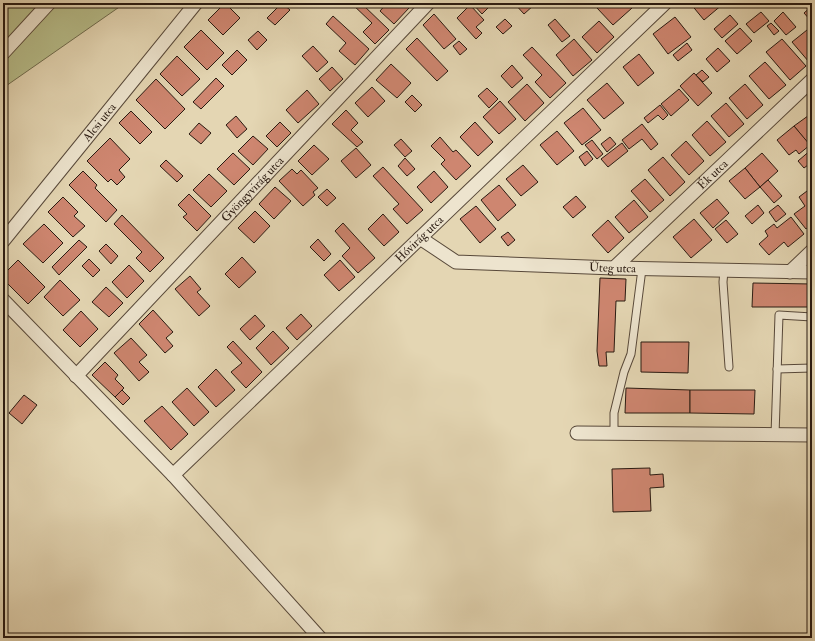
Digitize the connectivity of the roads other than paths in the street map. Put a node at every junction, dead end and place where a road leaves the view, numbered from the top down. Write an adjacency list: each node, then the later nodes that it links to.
1 (49, 3): 5 (street)
2 (196, 3): 8 (street, Alcsi utca)
3 (428, 3): 20 (street, Gyöngyvirág utca)
4 (666, 3): 7 (street, Hóvirág utca)
5 (3, 53)
6 (812, 80): 10 (street, Ék utca)
7 (420, 238): 10 (street, Üteg utca); 25 (street, Hóvirág utca)
8 (3, 240)
9 (812, 251): 13 (street)
10 (614, 268): 11 (street, Üteg utca)
11 (642, 269): 12 (street, Üteg utca); 22 (lane)
12 (724, 271): 13 (street, Üteg utca); 17 (lane)
13 (790, 272): 14 (street, Üteg utca)
14 (812, 272)
15 (3, 300): 20 (street)
16 (812, 317): 19 (lane)
17 (729, 367)
18 (812, 368): 19 (lane)
19 (777, 369): 23 (lane)
20 (76, 376): 25 (street)
21 (577, 433): 22 (street)
22 (614, 433): 23 (street)
23 (775, 435): 24 (street)
24 (812, 435)
25 (173, 475): 26 (street)
26 (318, 637)

